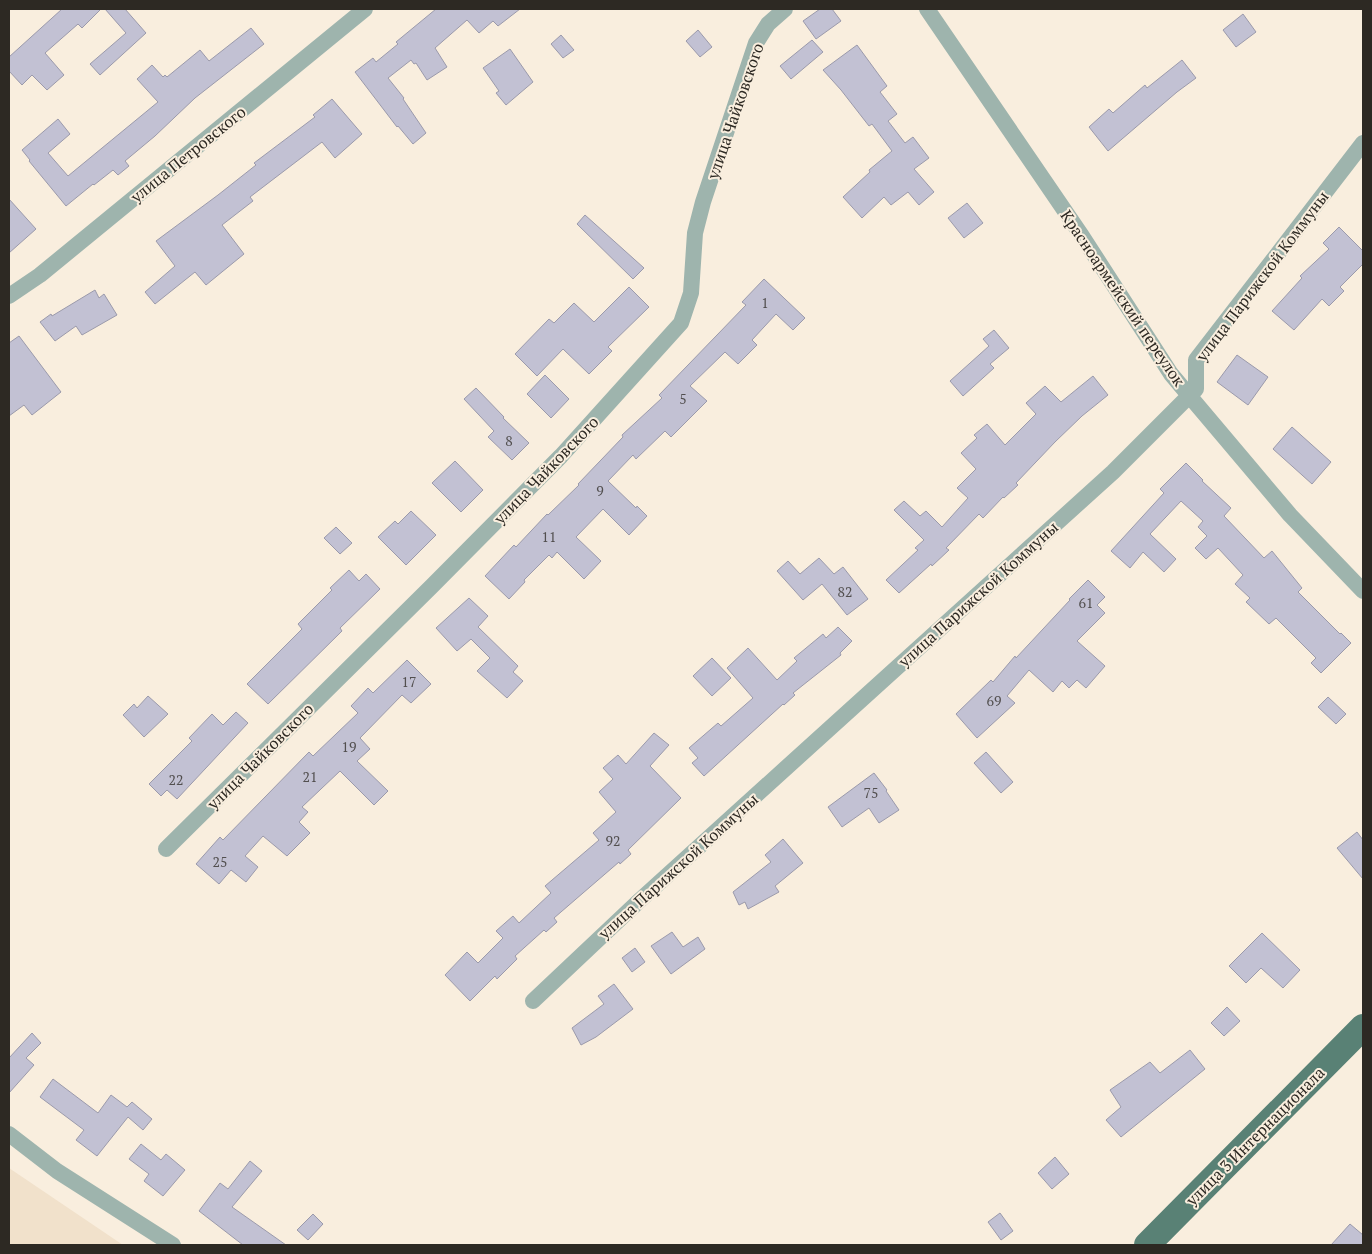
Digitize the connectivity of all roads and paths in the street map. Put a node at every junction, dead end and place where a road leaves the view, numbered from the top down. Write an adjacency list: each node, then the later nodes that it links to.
1 (365, 9): 5 (street, улица Петровского)
2 (785, 9): 8 (street, улица Чайковского)
3 (927, 9): 6 (street, Красноармейский переулок)
4 (1363, 143): 6 (street, улица Парижской Коммуны)
5 (9, 296)
6 (1190, 396): 7 (street, Красноармейский переулок); 9 (street, улица Парижской Коммуны)
7 (1363, 591)
8 (166, 849)
9 (533, 1001)
10 (1363, 1027): 13 (main road, улица 3 Интернационала)
11 (9, 1134): 12 (street)
12 (173, 1245)
13 (1147, 1245)

